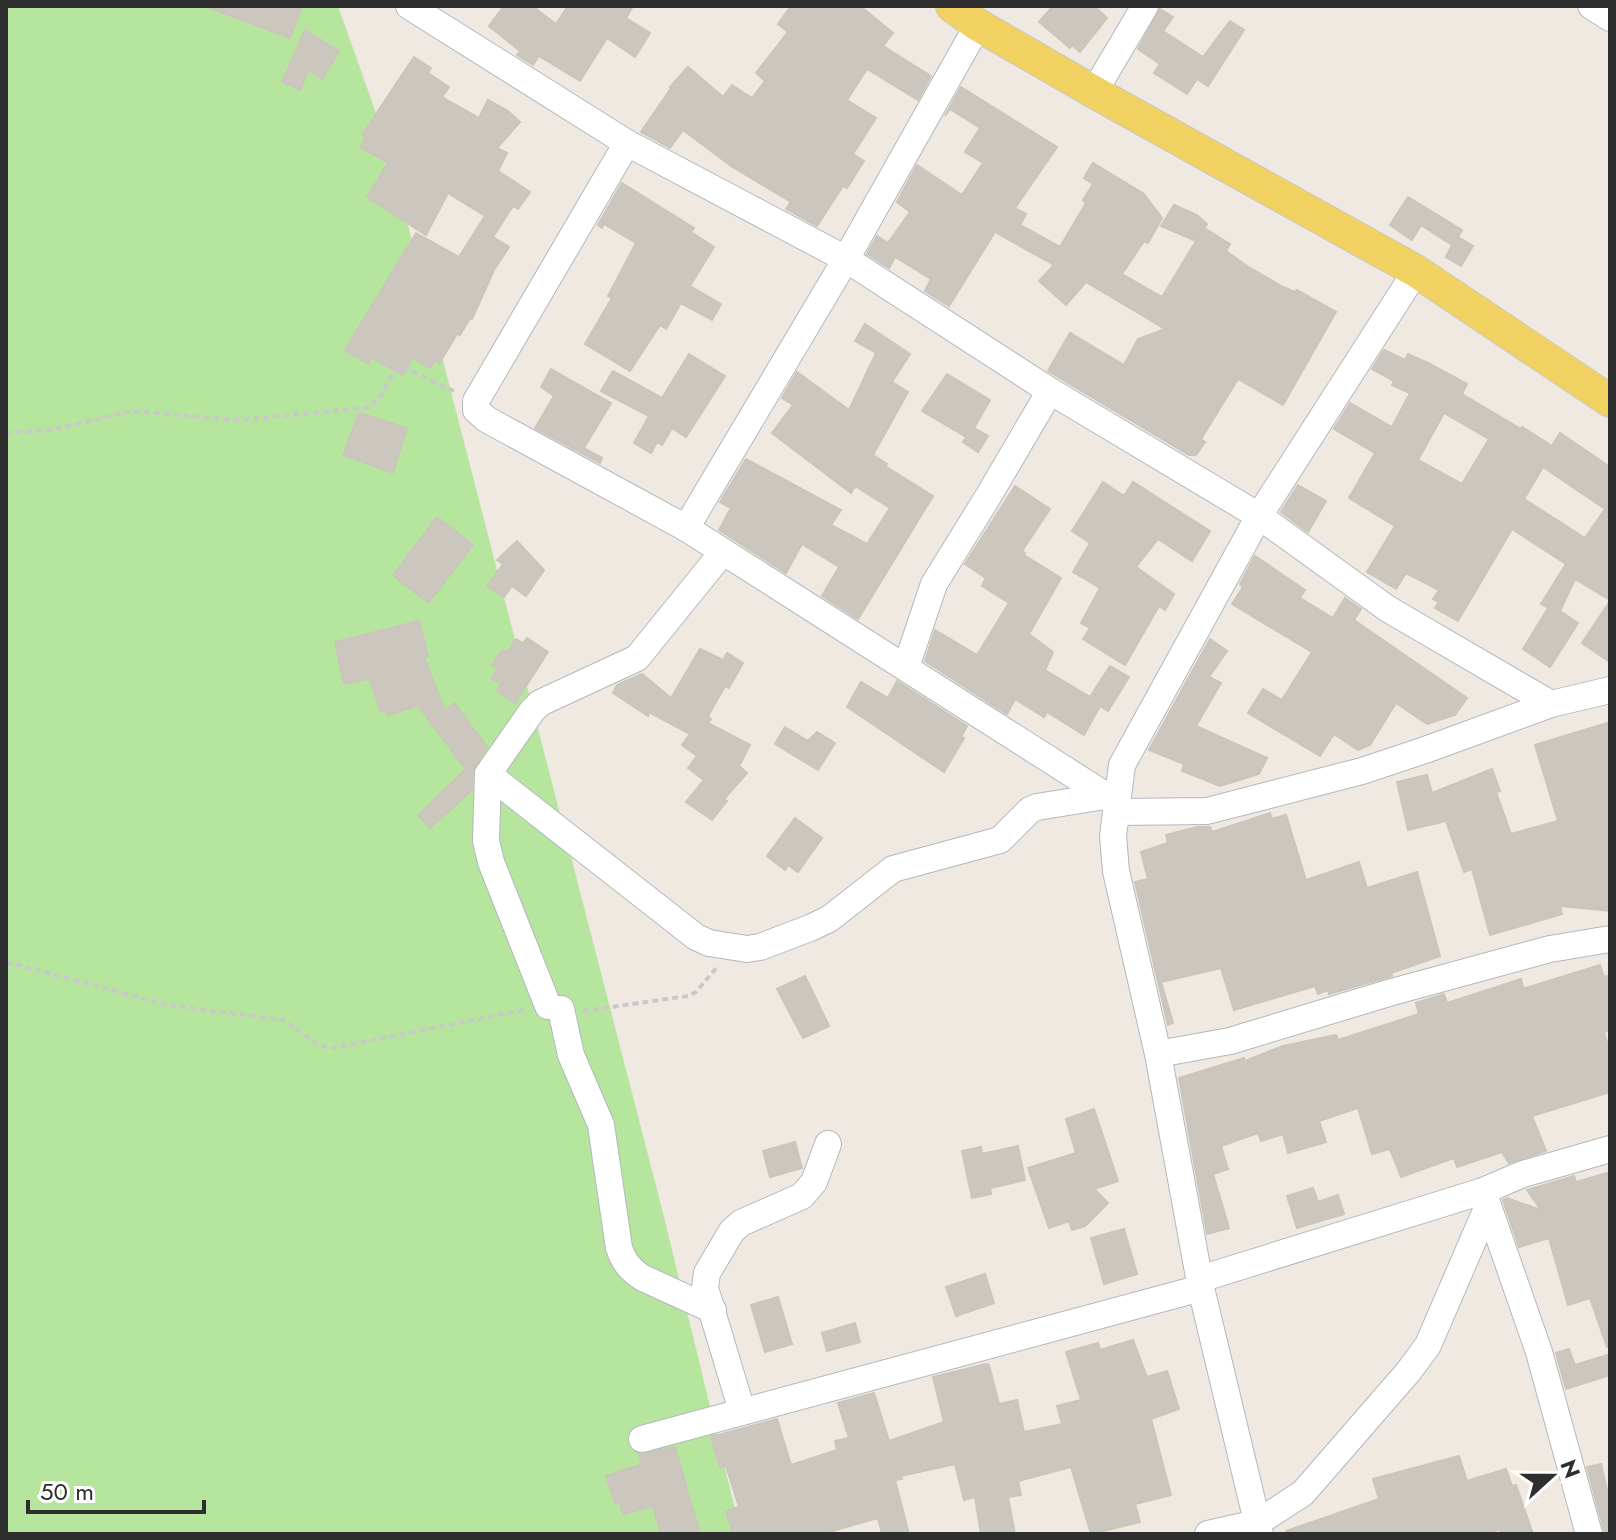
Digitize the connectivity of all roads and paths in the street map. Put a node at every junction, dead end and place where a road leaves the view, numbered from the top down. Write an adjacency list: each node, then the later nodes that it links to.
1 (409, 6): 8 (street)
2 (952, 6): 6 (main road)
3 (1144, 6): 7 (street)
4 (1591, 6): 5 (street)
5 (1610, 18)
6 (978, 25): 7 (main road); 9 (street)
7 (1094, 92): 10 (main road)
8 (627, 143): 9 (street); 12 (street)
9 (846, 259): 11 (street); 16 (street)
10 (1416, 271): 13 (main road); 15 (street)
11 (1050, 391): 15 (street); 18 (street)
12 (476, 401): 14 (path); 16 (street)
13 (1610, 401)
14 (6, 433)
15 (1259, 516): 20 (street); 22 (street)
16 (686, 528): 17 (street)
17 (722, 553): 18 (street); 21 (street)
18 (906, 667): 22 (street)
19 (1610, 690): 20 (street)
20 (1551, 704): 22 (street)
21 (488, 774): 24 (street); 26 (street)
22 (1113, 803): 24 (street); 27 (street)
23 (1610, 939): 27 (street)
24 (733, 948): 26 (path)
25 (6, 962): 26 (path)
26 (555, 1007): 32 (street)
27 (1158, 1054): 31 (street)
28 (828, 1144): 32 (street)
29 (1610, 1149): 30 (street)
30 (1485, 1198): 31 (street); 35 (street); 37 (street)
31 (1200, 1284): 33 (street); 35 (street)
32 (713, 1310): 33 (street)
33 (742, 1411): 34 (street)
34 (642, 1439)
35 (1258, 1529): 36 (street)
36 (1208, 1534)
37 (1589, 1534)

